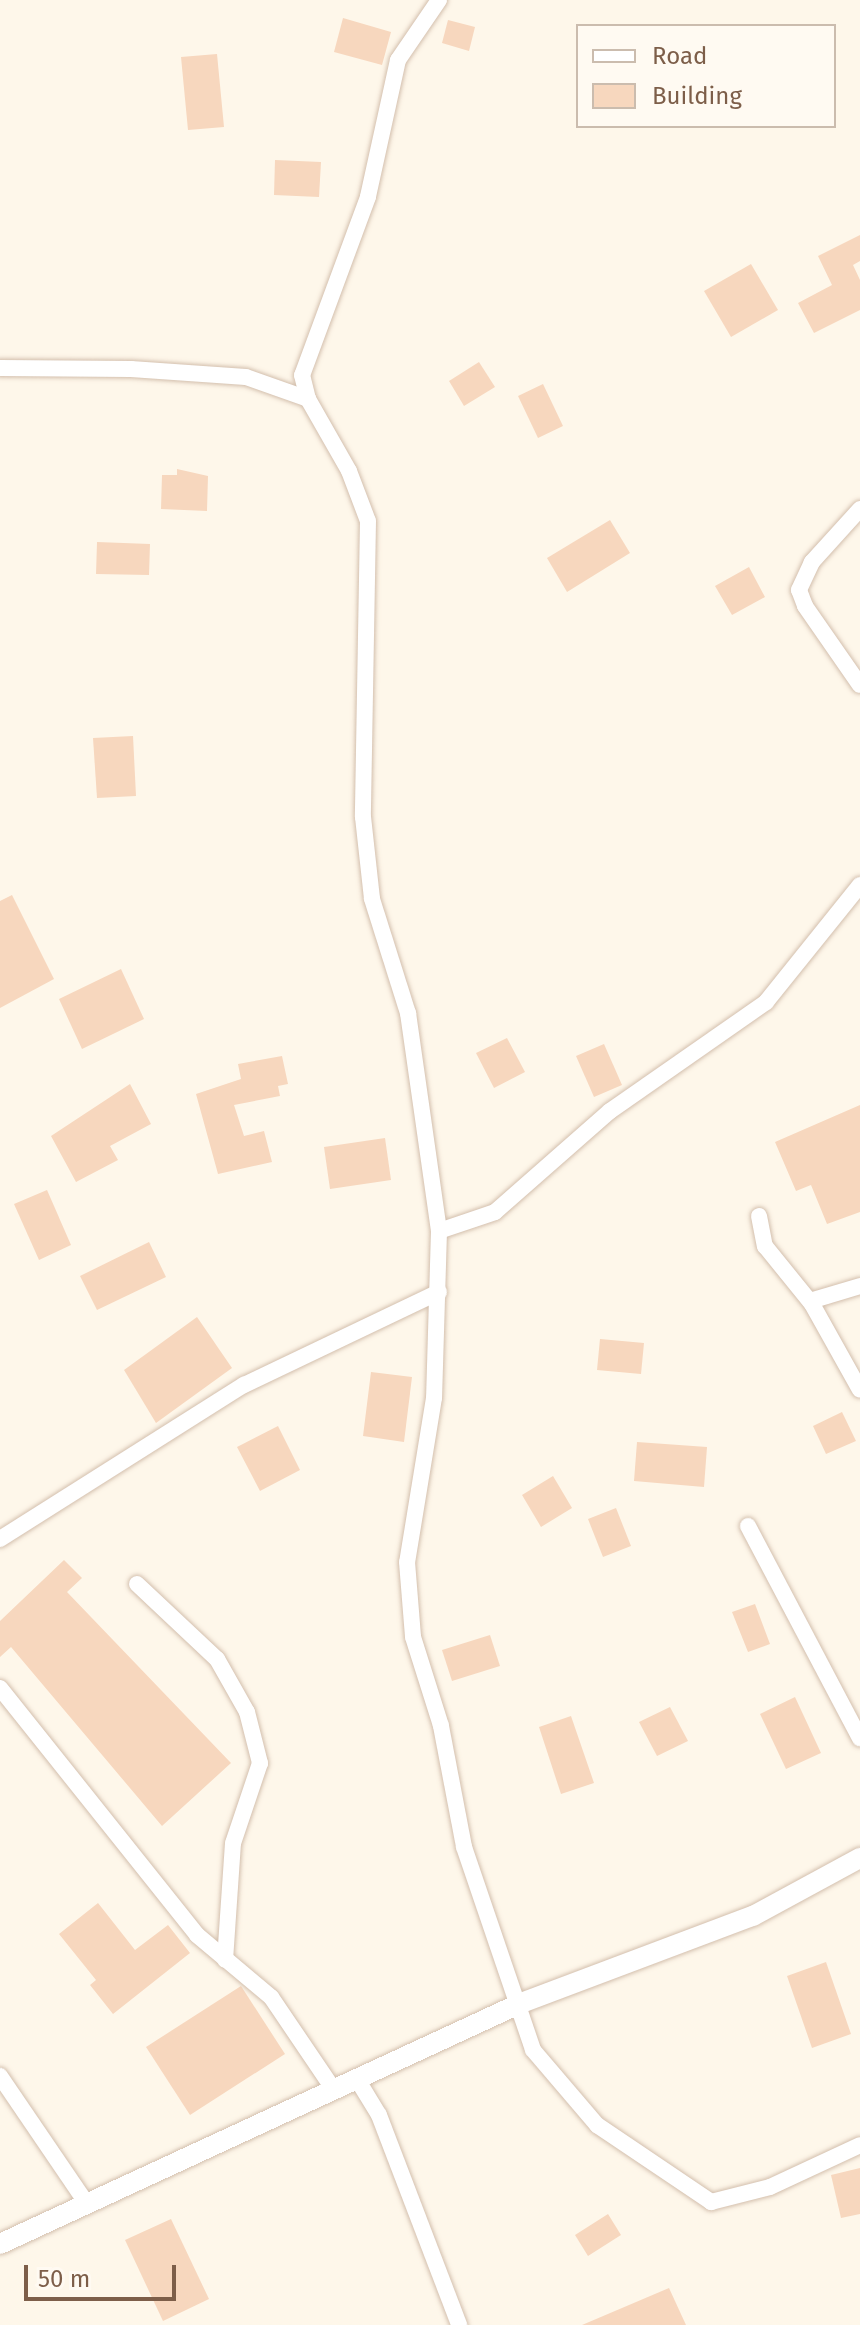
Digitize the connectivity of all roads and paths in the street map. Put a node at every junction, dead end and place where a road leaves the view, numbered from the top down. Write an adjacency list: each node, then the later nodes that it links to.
1 (439, 0): 3 (street)
2 (0, 368): 3 (street)
3 (308, 399): 8 (street)
4 (860, 509): 5 (street)
5 (860, 685)
6 (860, 885): 8 (street)
7 (759, 1216): 11 (street)
8 (439, 1231): 10 (street)
9 (860, 1286): 11 (street)
10 (439, 1292): 14 (street); 20 (street)
11 (810, 1301): 12 (street)
12 (860, 1390)
13 (748, 1526): 17 (street)
14 (0, 1539)
15 (137, 1584): 19 (street)
16 (0, 1688): 19 (street)
17 (860, 1738)
18 (860, 1858): 20 (street)
19 (225, 1960): 23 (street)
20 (521, 2003): 22 (street); 24 (street)
21 (0, 2076): 25 (street)
22 (357, 2079): 23 (street); 27 (street)
23 (334, 2090): 25 (street)
24 (860, 2145)
25 (87, 2204): 26 (street)
26 (0, 2244)
27 (459, 2325)

